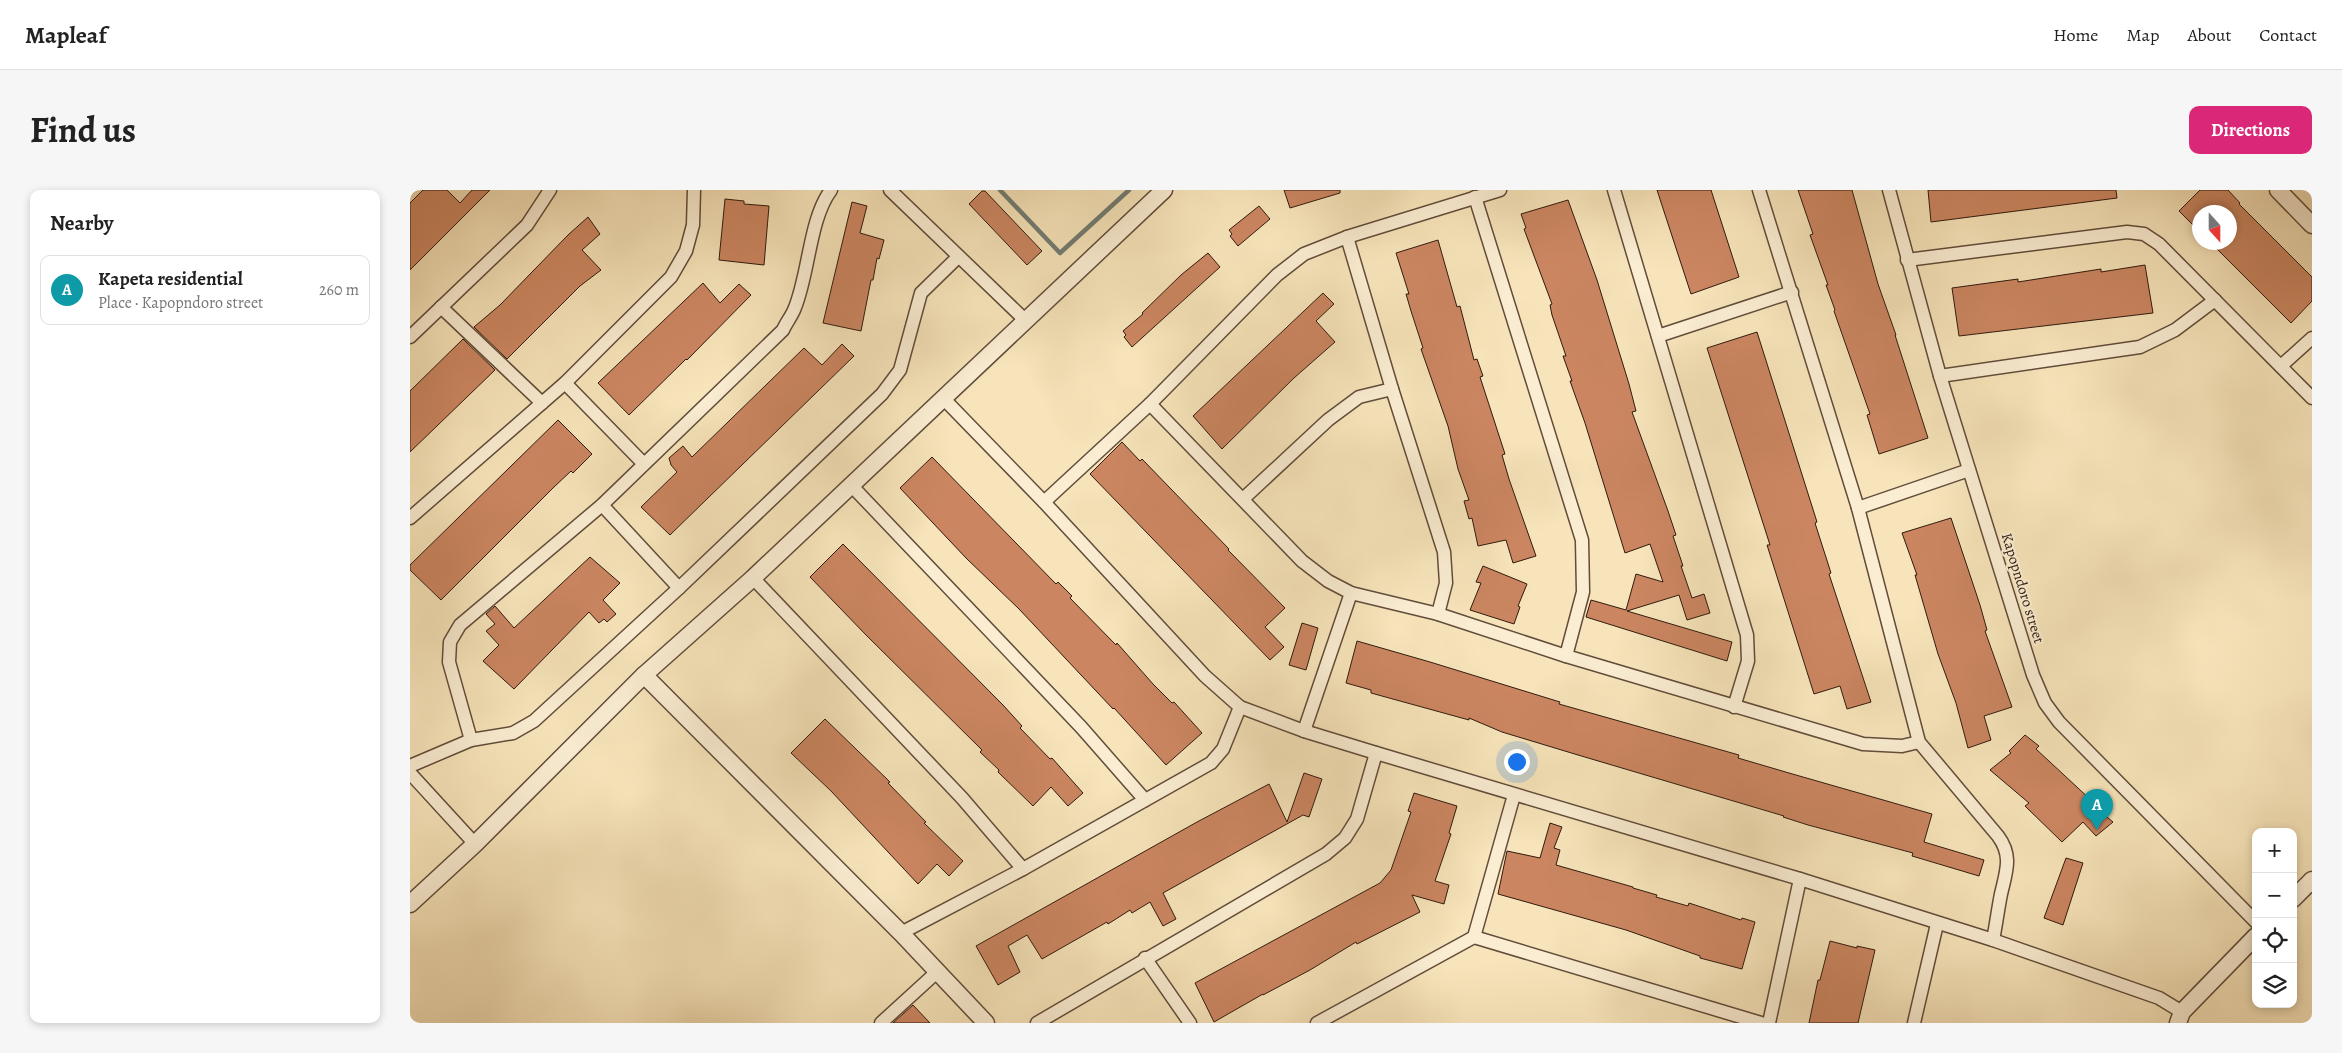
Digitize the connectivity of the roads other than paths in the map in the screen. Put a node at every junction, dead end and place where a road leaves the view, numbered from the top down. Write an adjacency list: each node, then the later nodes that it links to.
1 (550, 190): 18 (street)
2 (694, 190): 25 (street)
3 (831, 190): 31 (street)
4 (890, 190): 14 (street)
5 (1164, 190): 19 (street)
6 (1500, 190): 11 (street)
7 (1614, 190): 20 (street)
8 (1759, 190): 16 (street)
9 (1890, 190): 15 (street, Kapopndoro street)
10 (2278, 190): 12 (street)
11 (1475, 197): 13 (street); 43 (street)
12 (2312, 225)
13 (1347, 237): 26 (street); 30 (street)
14 (958, 257): 19 (street); 40 (street)
15 (1907, 260): 17 (street); 24 (street, Kapopndoro street)
16 (1792, 292): 20 (street); 37 (street)
17 (2216, 300): 23 (street); 24 (street)
18 (441, 308): 21 (street); 29 (street)
19 (1025, 320): 27 (street)
20 (1658, 336): 46 (street)
21 (410, 338)
22 (2312, 338): 23 (street)
23 (2281, 366): 28 (street)
24 (1940, 376): 32 (street, Kapopndoro street)
25 (565, 383): 29 (street); 31 (street)
26 (1392, 389): 34 (street); 42 (street)
27 (943, 398): 33 (street); 35 (street)
28 (2312, 398)
29 (542, 403): 38 (street)
30 (1150, 404): 34 (street); 35 (street)
31 (644, 463): 36 (street)
32 (1969, 470): 37 (street); 61 (street, Kapopndoro street)
33 (850, 484): 39 (street); 54 (street)
34 (1243, 500): 41 (street)
35 (1044, 502): 45 (street)
36 (602, 505): 40 (street); 48 (street)
37 (1858, 508): 49 (street)
38 (410, 518)
39 (753, 578): 44 (street); 56 (street)
40 (678, 588): 48 (street)
41 (1352, 593): 42 (street); 47 (street)
42 (1438, 614): 43 (street)
43 (1566, 656): 46 (street)
44 (644, 675): 55 (street); 63 (street)
45 (1240, 707): 47 (street); 54 (street)
46 (1734, 707): 49 (street)
47 (1304, 731): 50 (street)
48 (471, 740): 51 (street)
49 (1919, 742): 65 (street)
50 (1376, 754): 53 (street); 67 (street)
51 (410, 766)
52 (410, 773): 55 (street)
53 (1514, 794): 57 (street); 64 (street)
54 (1145, 800): 56 (street)
55 (475, 844): 60 (street)
56 (1023, 869): 63 (street)
57 (1800, 879): 62 (street); 76 (street)
58 (2312, 880): 59 (street)
59 (2297, 895)
60 (410, 904)
61 (2252, 918)
62 (1937, 924): 65 (street); 77 (street)
63 (901, 933): 68 (street)
64 (1474, 937): 74 (street); 75 (street)
65 (1993, 940): 69 (street)
66 (2252, 940): 69 (street)
67 (1145, 958): 72 (street); 73 (street)
68 (938, 971): 70 (street); 71 (street)
69 (2180, 1017)
70 (881, 1023)
71 (986, 1023)
72 (1038, 1023)
73 (1190, 1023)
74 (1317, 1023)
75 (1761, 1023)
76 (1769, 1023)
77 (1914, 1023)

